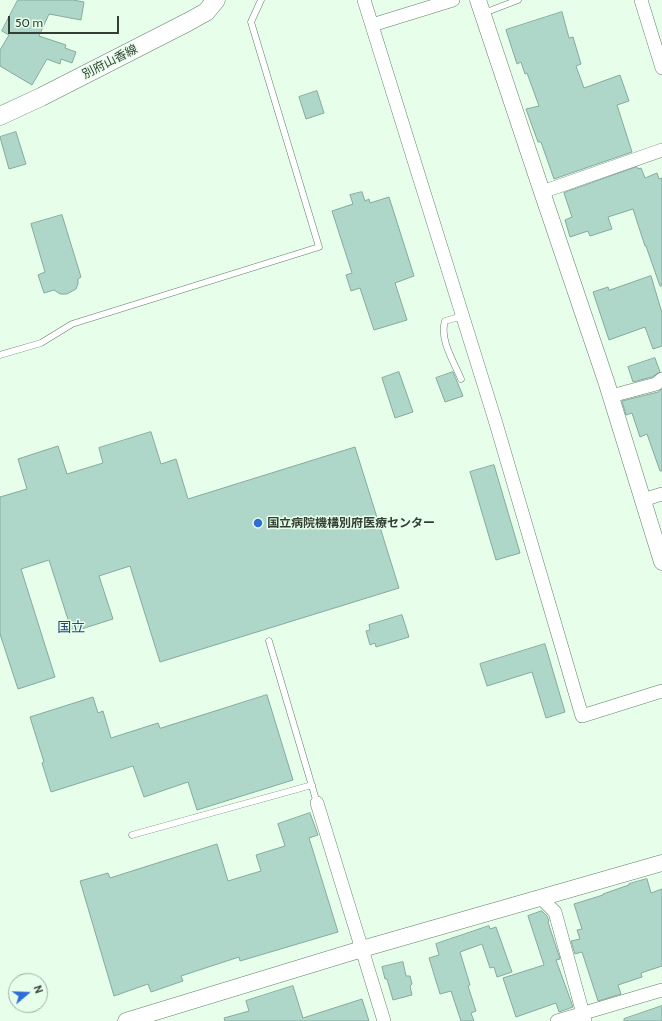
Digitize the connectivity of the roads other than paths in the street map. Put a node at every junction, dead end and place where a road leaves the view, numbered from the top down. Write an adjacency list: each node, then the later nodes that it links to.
1 (216, 0): 10 (main road, 別府山香線)
2 (261, 0): 14 (lane)
3 (364, 0): 8 (street)
4 (453, 0): 8 (street)
5 (518, 0): 7 (lane)
6 (641, 0): 9 (street)
7 (480, 7): 12 (street)
8 (372, 26): 13 (street)
9 (662, 68)
10 (0, 116)
11 (662, 150): 12 (street)
12 (542, 192): 17 (street)
13 (463, 316): 15 (lane); 22 (street)
14 (0, 355)
15 (461, 379)
16 (662, 379): 17 (street)
17 (611, 396): 19 (street)
18 (662, 494): 19 (street)
19 (643, 500): 20 (street)
20 (662, 562)
21 (269, 641): 23 (lane)
22 (662, 691)
23 (312, 785): 24 (lane); 25 (lane)
24 (317, 803): 28 (street)
25 (132, 835)
26 (662, 863): 27 (street)
27 (541, 898): 28 (street); 30 (street)
28 (362, 950): 31 (street); 32 (street)
29 (662, 990): 30 (street)
30 (584, 1017): 33 (street)
31 (126, 1021)
32 (384, 1021)
33 (557, 1021)

